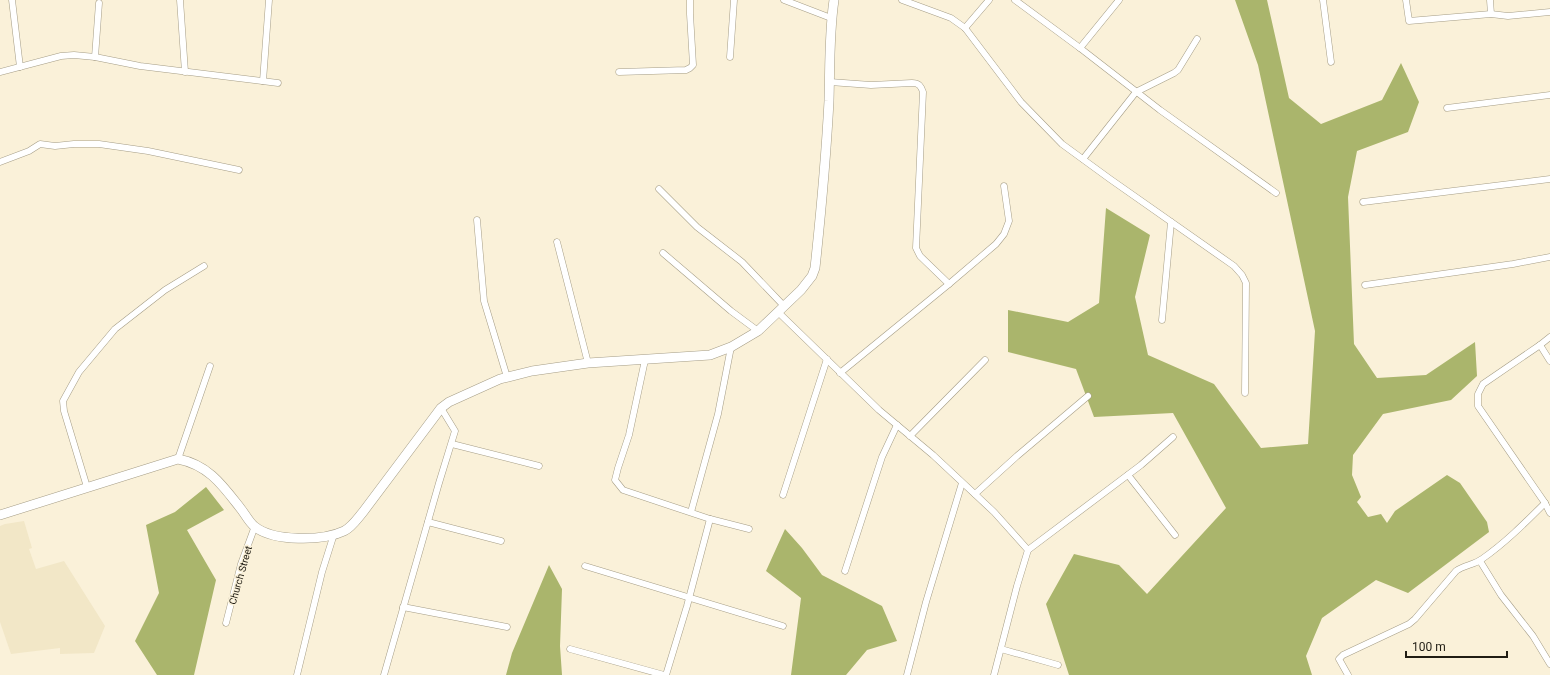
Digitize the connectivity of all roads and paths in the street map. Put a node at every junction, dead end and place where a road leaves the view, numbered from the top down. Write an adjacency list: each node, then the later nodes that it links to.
1 (12, 0): 25 (street)
2 (180, 0): 27 (street)
3 (269, 0): 29 (street)
4 (690, 0): 28 (street)
5 (734, 0): 23 (street)
6 (784, 0): 18 (street)
7 (834, 0): 18 (street)
8 (902, 0): 19 (street)
9 (989, 0): 19 (street)
10 (1015, 0): 21 (street)
11 (1119, 0): 21 (street)
12 (1323, 0): 24 (street)
13 (1406, 0): 17 (street)
14 (1490, 0): 17 (street)
15 (99, 3): 22 (street)
16 (1550, 12): 17 (street)
17 (1491, 14)
18 (831, 18): 30 (street)
19 (965, 28): 35 (street)
20 (1197, 39): 32 (street)
21 (1080, 48): 32 (street)
22 (95, 57): 25 (street); 27 (street)
23 (730, 57)
24 (1331, 62)
25 (20, 67): 26 (street)
26 (0, 72)
27 (185, 72): 29 (street)
28 (619, 72)
29 (263, 81): 31 (street)
30 (830, 82): 49 (street); 51 (street)
31 (278, 83)
32 (1136, 92): 35 (street); 41 (street)
33 (1550, 95): 34 (street)
34 (1447, 108)
35 (1083, 159): 44 (street)
36 (0, 162): 37 (street)
37 (239, 170)
38 (1550, 179): 42 (street)
39 (1004, 186): 49 (street)
40 (659, 189): 51 (street)
41 (1276, 193)
42 (1364, 202)
43 (478, 220): 64 (street)
44 (1171, 222): 52 (street); 65 (street)
45 (557, 242): 61 (street)
46 (663, 253): 53 (street)
47 (1550, 257): 50 (street)
48 (204, 266): 76 (street)
49 (949, 284): 63 (street)
50 (1365, 285)
51 (781, 309): 53 (street); 57 (street)
52 (1162, 320)
53 (758, 331): 56 (street)
54 (1550, 337): 55 (street)
55 (1540, 345): 60 (street); 79 (street)
56 (731, 347): 58 (street); 80 (street)
57 (827, 359): 63 (street); 78 (street)
58 (645, 360): 61 (street); 80 (street)
59 (985, 360): 69 (street)
60 (1550, 361)
61 (588, 363): 64 (street)
62 (210, 366): 72 (street)
63 (840, 372): 68 (street)
64 (507, 377): 67 (street)
65 (1246, 393)
66 (1088, 396): 77 (street)
67 (441, 408): 71 (street); 87 (street)
68 (897, 425): 69 (street); 93 (street)
69 (910, 436): 75 (street)
70 (1173, 437): 74 (street)
71 (452, 444): 73 (street); 84 (street)
72 (178, 459): 76 (street); 85 (street)
73 (539, 466)
74 (1128, 475): 88 (street); 90 (street)
75 (962, 483): 77 (street); 106 (street)
76 (87, 487): 82 (street)
77 (975, 494): 90 (street)
78 (783, 495)
79 (1545, 503): 81 (street); 91 (street)
80 (691, 512): 83 (street)
81 (1550, 513)
82 (0, 515)
83 (710, 519): 86 (street); 94 (street)
84 (428, 522): 89 (street); 95 (street)
85 (255, 526): 87 (street); 96 (street, Church Street)
86 (750, 529)
87 (334, 534): 103 (street)
88 (1174, 535)
89 (500, 540)
90 (1028, 550): 100 (street)
91 (1480, 561): 101 (street); 108 (street)
92 (585, 566): 94 (street)
93 (845, 571)
94 (689, 597): 97 (street); 105 (street)
95 (404, 607): 98 (street); 104 (street)
96 (226, 623)
97 (783, 626)
98 (507, 627)
99 (570, 649): 105 (street)
100 (1001, 649): 102 (street); 107 (street)
101 (1550, 664)
102 (1058, 665)
103 (297, 675)
104 (384, 675)
105 (665, 675)
106 (907, 675)
107 (994, 675)
108 (1348, 675)

